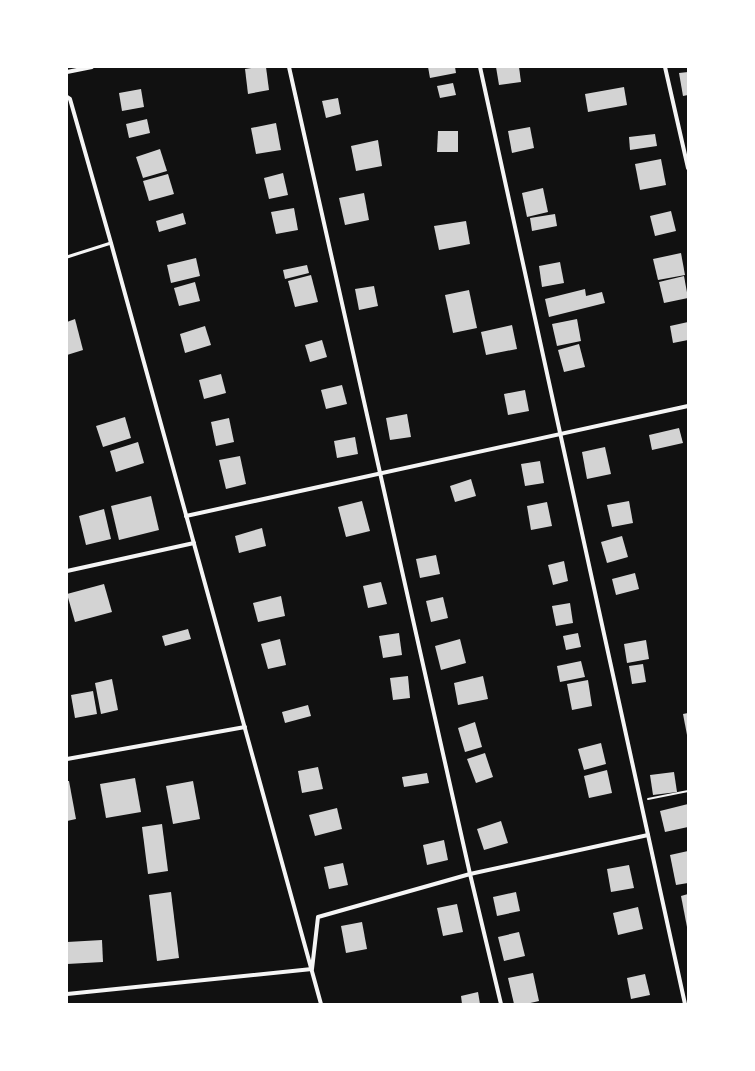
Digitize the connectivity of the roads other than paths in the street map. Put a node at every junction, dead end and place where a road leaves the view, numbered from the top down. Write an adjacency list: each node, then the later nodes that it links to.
1 (92, 67): 5 (street)
2 (289, 67): 12 (street)
3 (480, 67): 11 (street)
4 (665, 67): 7 (street)
5 (67, 72)
6 (67, 96): 8 (street)
7 (688, 168)
8 (111, 243): 9 (lane); 13 (street)
9 (67, 256)
10 (688, 406): 11 (street)
11 (560, 434): 12 (street); 18 (street)
12 (380, 474): 13 (street); 19 (street)
13 (186, 516): 14 (street)
14 (194, 543): 15 (street); 16 (street)
15 (67, 571)
16 (245, 727): 17 (street); 20 (street)
17 (67, 759)
18 (648, 835): 19 (street); 24 (street)
19 (470, 874): 20 (street); 23 (street)
20 (312, 969): 21 (street); 22 (street)
21 (67, 994)
22 (321, 1004)
23 (500, 1004)
24 (685, 1004)

